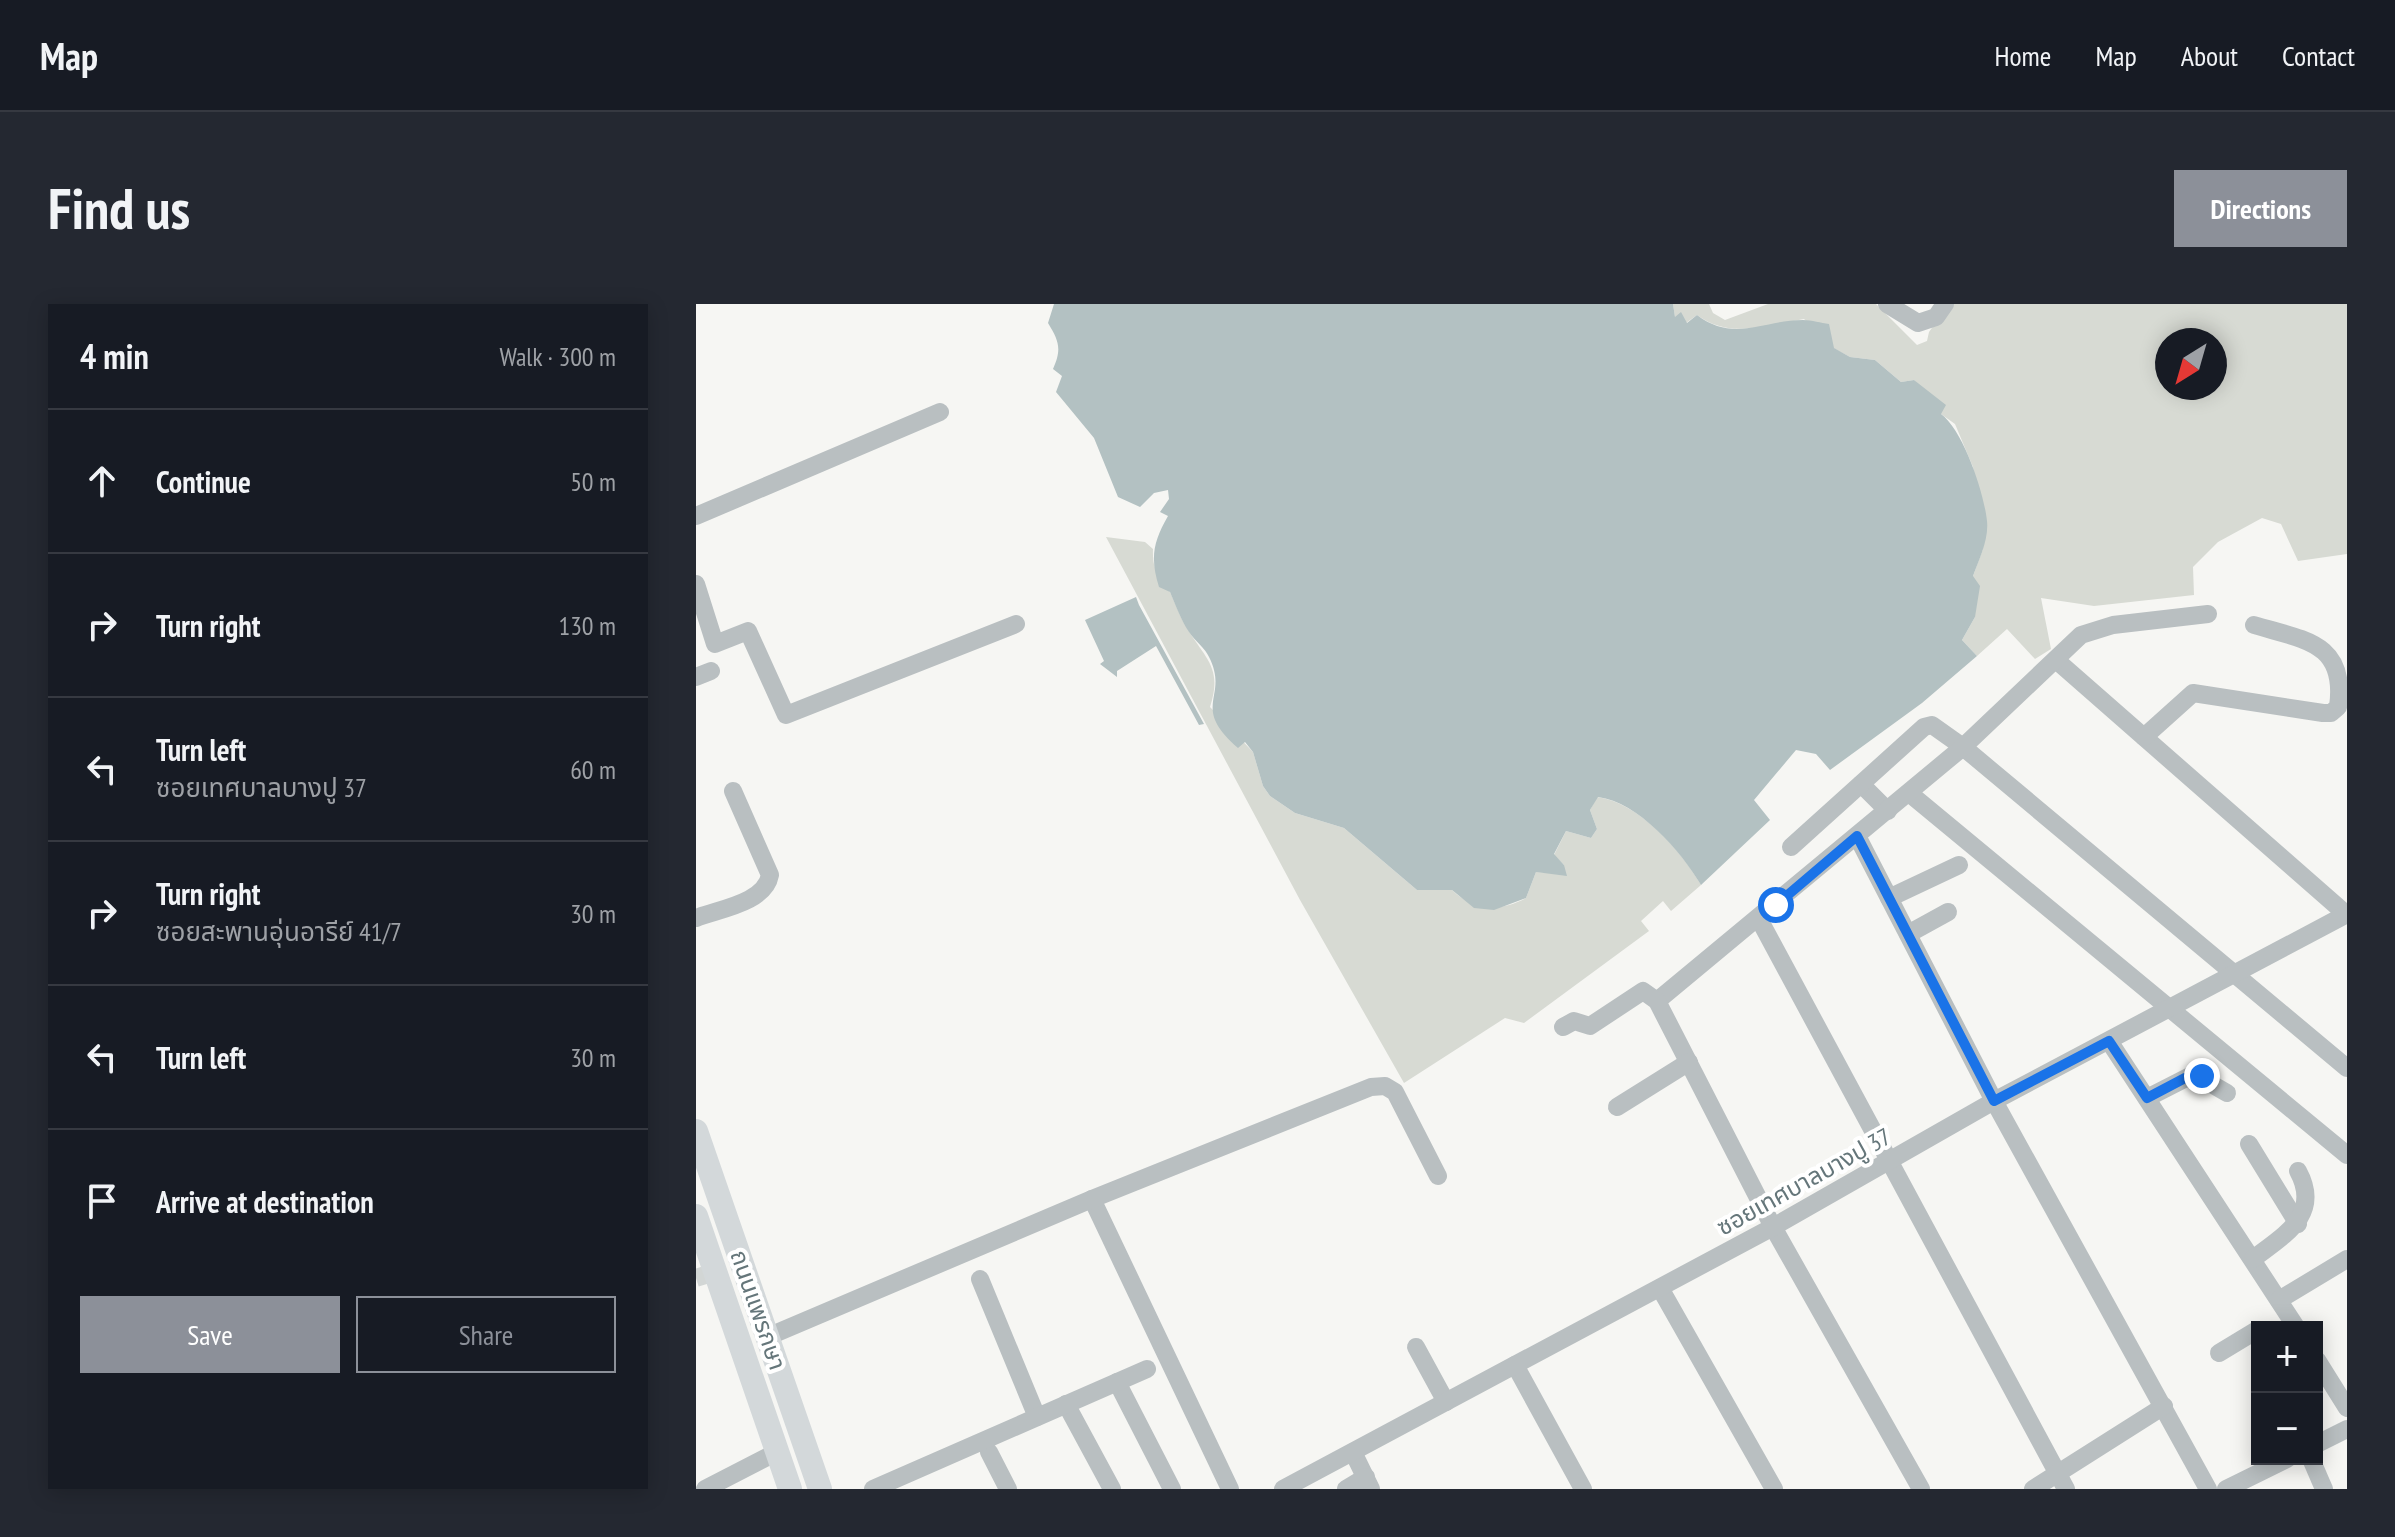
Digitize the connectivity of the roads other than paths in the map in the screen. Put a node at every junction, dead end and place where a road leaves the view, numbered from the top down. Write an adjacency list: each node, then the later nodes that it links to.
1 (1887, 304): 2 (street)
2 (1945, 304)
3 (940, 412): 4 (street)
4 (697, 511)
5 (696, 584): 7 (street)
6 (2208, 614): 9 (street)
7 (1016, 624)
8 (2254, 625): 10 (street)
9 (2056, 660): 10 (street); 11 (street)
10 (2144, 737): 21 (street)
11 (1963, 747): 12 (street); 14 (street); 25 (street)
12 (1861, 784): 15 (street); 17 (street)
13 (733, 791): 22 (street)
14 (1909, 793): 15 (street); 27 (street)
15 (1888, 811): 16 (street)
16 (1857, 836): 19 (street); 23 (street)
17 (1791, 847)
18 (1959, 865): 19 (street)
19 (1889, 898): 24 (street)
20 (1948, 912): 24 (street)
21 (2347, 914): 25 (street, ซอยเทศบาลบางปู 37)
22 (696, 918)
23 (1759, 919): 26 (street); 39 (street)
24 (1908, 934): 34 (street)
25 (2235, 973): 27 (street, ซอยเทศบาลบางปู 37); 31 (street)
26 (1657, 1001): 28 (street); 30 (street)
27 (2173, 1008): 29 (street, ซอยเทศบาลบางปู 37); 38 (street)
28 (1563, 1027)
29 (2109, 1041): 33 (street); 34 (street, ซอยเทศบาลบางปู 37)
30 (1689, 1062): 35 (street); 45 (street)
31 (2347, 1068)
32 (2227, 1093): 33 (street)
33 (2147, 1098): 46 (street)
34 (1994, 1101): 39 (street, ซอยเทศบาลบางปู 37); 62 (street)
35 (1617, 1107)
36 (696, 1131): 52 (main road, ถนนแพรกษา)
37 (2249, 1144): 44 (street)
38 (2347, 1155)
39 (1889, 1163): 45 (street, ซอยเทศบาลบางปู 37); 72 (street)
40 (2298, 1171): 44 (street)
41 (1438, 1176): 42 (street)
42 (1092, 1199): 52 (street); 81 (street)
43 (696, 1216): 67 (main road, ถนนแพรกษา)
44 (2298, 1224): 46 (street)
45 (1773, 1227): 49 (street, ซอยเทศบาลบางปู 37); 86 (street)
46 (2253, 1259): 50 (street)
47 (2347, 1259): 50 (street)
48 (980, 1279): 64 (street)
49 (1660, 1288): 55 (street, ซอยเทศบาลบางปู 37); 85 (street)
50 (2287, 1313)
51 (2251, 1334): 54 (street)
52 (767, 1337): 76 (main road, ถนนแพรกษา)
53 (1416, 1347): 60 (street)
54 (2219, 1353)
55 (1515, 1365): 60 (street, ซอยเทศบาลบางปู 37); 84 (street)
56 (2323, 1366): 59 (street)
57 (1147, 1369): 58 (street)
58 (1117, 1382): 61 (street); 80 (street)
59 (2340, 1383): 63 (street)
60 (1446, 1402): 69 (street, ซอยเทศบาลบางปู 37)
61 (1066, 1404): 64 (street); 79 (street)
62 (2164, 1406): 72 (street); 88 (street)
63 (2347, 1408)
64 (1037, 1417): 77 (street)
65 (2347, 1429): 66 (street)
66 (2323, 1441)
67 (777, 1452): 74 (street); 75 (main road, ถนนแพรกษา)
68 (989, 1452): 78 (street)
69 (1353, 1452): 73 (street); 82 (street, ซอยเทศบาลบางปู 37)
70 (2275, 1465): 89 (street)
71 (2314, 1465): 90 (street)
72 (2061, 1481): 87 (street)
73 (1368, 1483): 83 (street)
74 (705, 1489)
75 (790, 1489)
76 (820, 1489)
77 (873, 1489)
78 (1008, 1489)
79 (1112, 1489)
80 (1172, 1489)
81 (1230, 1489)
82 (1283, 1489)
83 (1346, 1489)
84 (1583, 1489)
85 (1774, 1489)
86 (1921, 1489)
87 (2033, 1489)
88 (2208, 1489)
89 (2226, 1489)
90 (2324, 1489)

